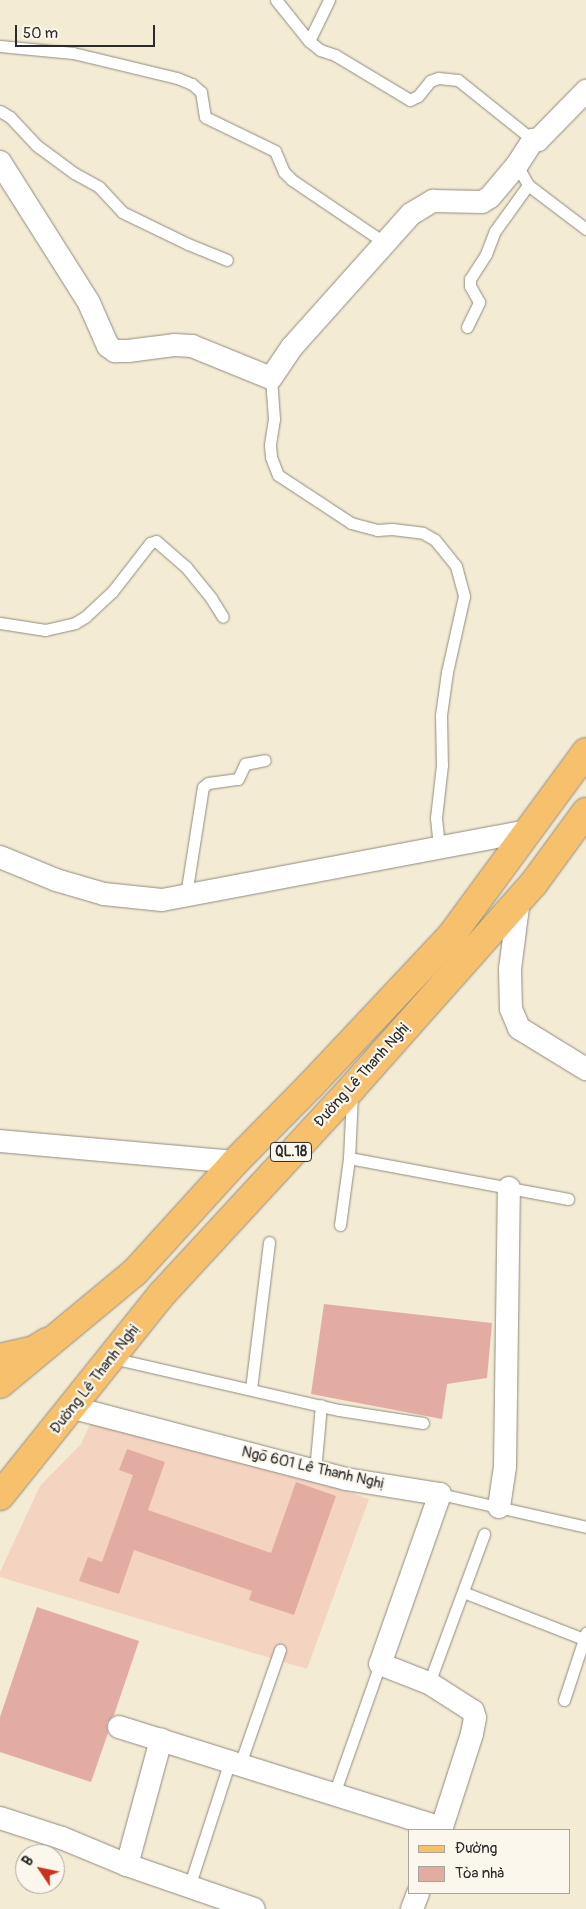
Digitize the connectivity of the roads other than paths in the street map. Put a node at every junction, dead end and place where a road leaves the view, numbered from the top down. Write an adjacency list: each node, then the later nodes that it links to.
1 (276, 0): 3 (lane)
2 (329, 0): 3 (lane)
3 (310, 41): 7 (lane)
4 (0, 46): 12 (lane)
5 (586, 91): 7 (street)
6 (0, 111): 13 (lane)
7 (533, 140): 9 (street)
8 (0, 162): 15 (street)
9 (517, 165): 10 (lane); 12 (street)
10 (528, 185): 11 (lane); 14 (lane)
11 (586, 230)
12 (385, 243): 15 (street)
13 (227, 260)
14 (467, 328)
15 (271, 378): 22 (lane)
16 (222, 617): 17 (lane)
17 (0, 622)
18 (586, 752): 21 (main road, Đường Lê Thanh Nghị / QL.18)
19 (265, 760): 24 (lane)
20 (582, 828): 25 (main road, Đường Lê Thanh Nghị / QL.18)
21 (531, 830): 22 (street); 30 (main road, Đường Lê Thanh Nghị / QL.18)
22 (439, 847): 24 (street)
23 (0, 857): 24 (street)
24 (186, 895)
25 (519, 899): 26 (street); 27 (main road, Đường Lê Thanh Nghị / QL.18)
26 (586, 1069)
27 (352, 1088): 29 (lane); 37 (main road, Đường Lê Thanh Nghị / QL.18)
28 (0, 1141): 30 (street)
29 (349, 1158): 31 (lane); 33 (lane)
30 (235, 1162): 35 (main road, Đường Lê Thanh Nghị / QL.18)
31 (509, 1188): 32 (lane); 46 (street)
32 (568, 1199)
33 (340, 1225)
34 (268, 1242): 39 (lane)
35 (65, 1332): 36 (main road); 38 (main road, Đường Lê Thanh Nghị / QL.18)
36 (0, 1358)
37 (110, 1358): 39 (lane); 41 (main road, Đường Lê Thanh Nghị / QL.18)
38 (0, 1384)
39 (250, 1389): 40 (lane)
40 (321, 1405): 42 (lane); 43 (lane)
41 (70, 1407): 43 (street, Ngõ 601 Lê Thanh Nghị); 45 (main road, Đường Lê Thanh Nghị / QL.18)
42 (423, 1423)
43 (315, 1471): 44 (street, Ngõ 601 Lê Thanh Nghị)
44 (440, 1494): 46 (lane, Ngõ 601 Lê Thanh Nghị); 52 (street)
45 (0, 1496)
46 (499, 1507): 47 (lane, Ngõ 601 Lê Thanh Nghị)
47 (586, 1527)
48 (484, 1534): 49 (lane)
49 (463, 1592): 50 (lane); 53 (lane)
50 (585, 1638): 54 (lane)
51 (280, 1650): 57 (lane)
52 (380, 1664): 53 (street); 58 (lane)
53 (429, 1683): 60 (street)
54 (564, 1700)
55 (119, 1727): 56 (street)
56 (162, 1740): 57 (street); 61 (street)
57 (235, 1763): 58 (street); 62 (lane)
58 (334, 1794): 60 (street)
59 (0, 1818): 61 (street)
60 (441, 1829)
61 (127, 1865): 62 (street)
62 (189, 1887): 64 (street)
63 (418, 1894): 65 (street)
64 (254, 1909)
65 (412, 1909)

